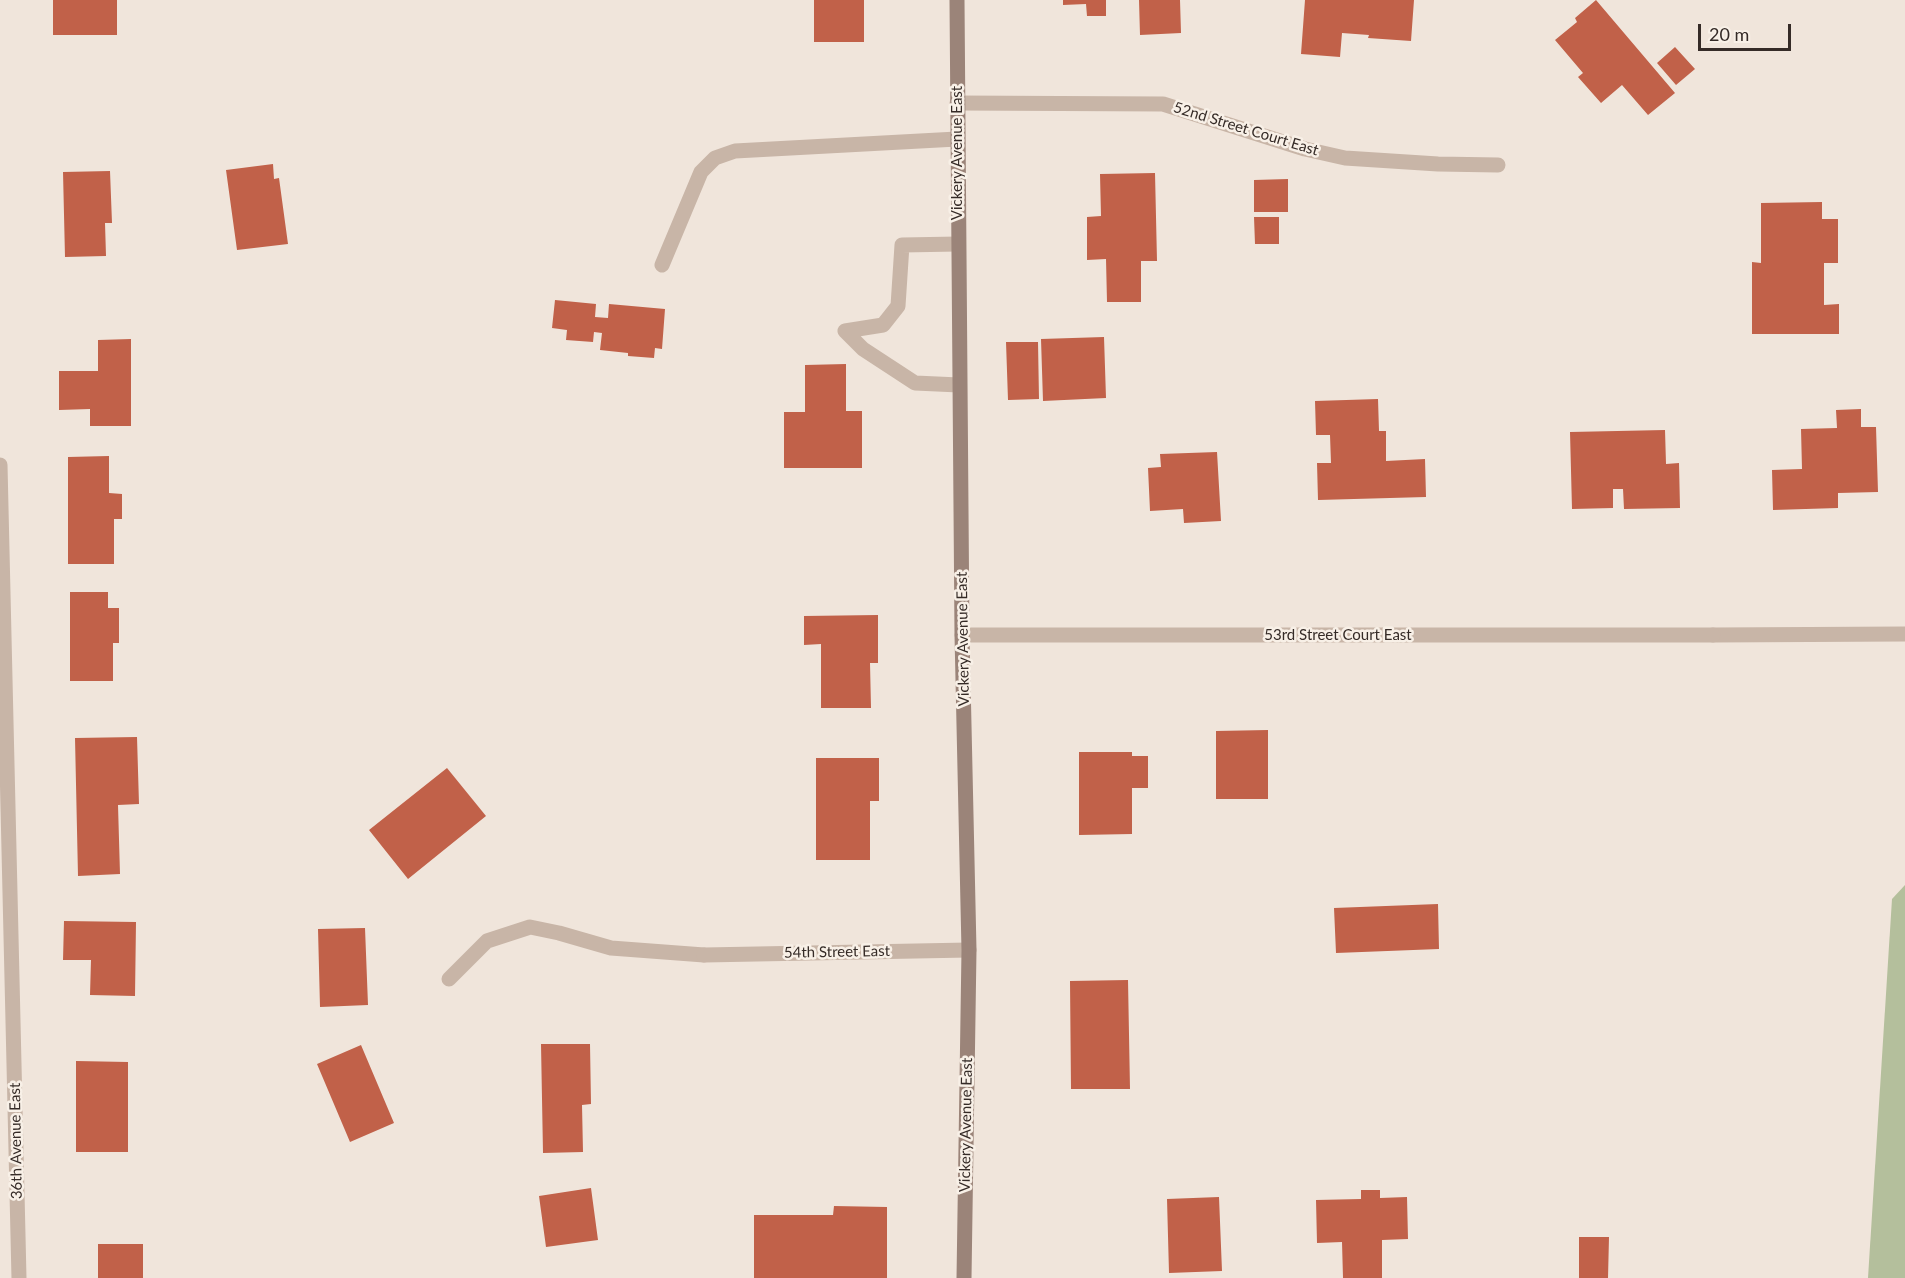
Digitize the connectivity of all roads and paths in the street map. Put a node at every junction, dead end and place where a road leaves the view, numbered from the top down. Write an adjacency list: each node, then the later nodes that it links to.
1 (957, 0): 2 (street, Vickery Avenue East)
2 (957, 103): 3 (street, Vickery Avenue East); 4 (street, 52nd Street Court East)
3 (957, 139): 5 (street, Vickery Avenue East); 6 (street)
4 (1498, 165)
5 (958, 244): 7 (street, Vickery Avenue East); 7 (street)
6 (662, 265)
7 (959, 385): 10 (street, Vickery Avenue East)
8 (0, 465): 13 (street, 36th Avenue East)
9 (1905, 634): 10 (street, 53rd Street Court East)
10 (962, 635): 11 (street, Vickery Avenue East)
11 (969, 950): 12 (street, 54th Street East); 14 (street, Vickery Avenue East)
12 (449, 979)
13 (19, 1278)
14 (964, 1278)

